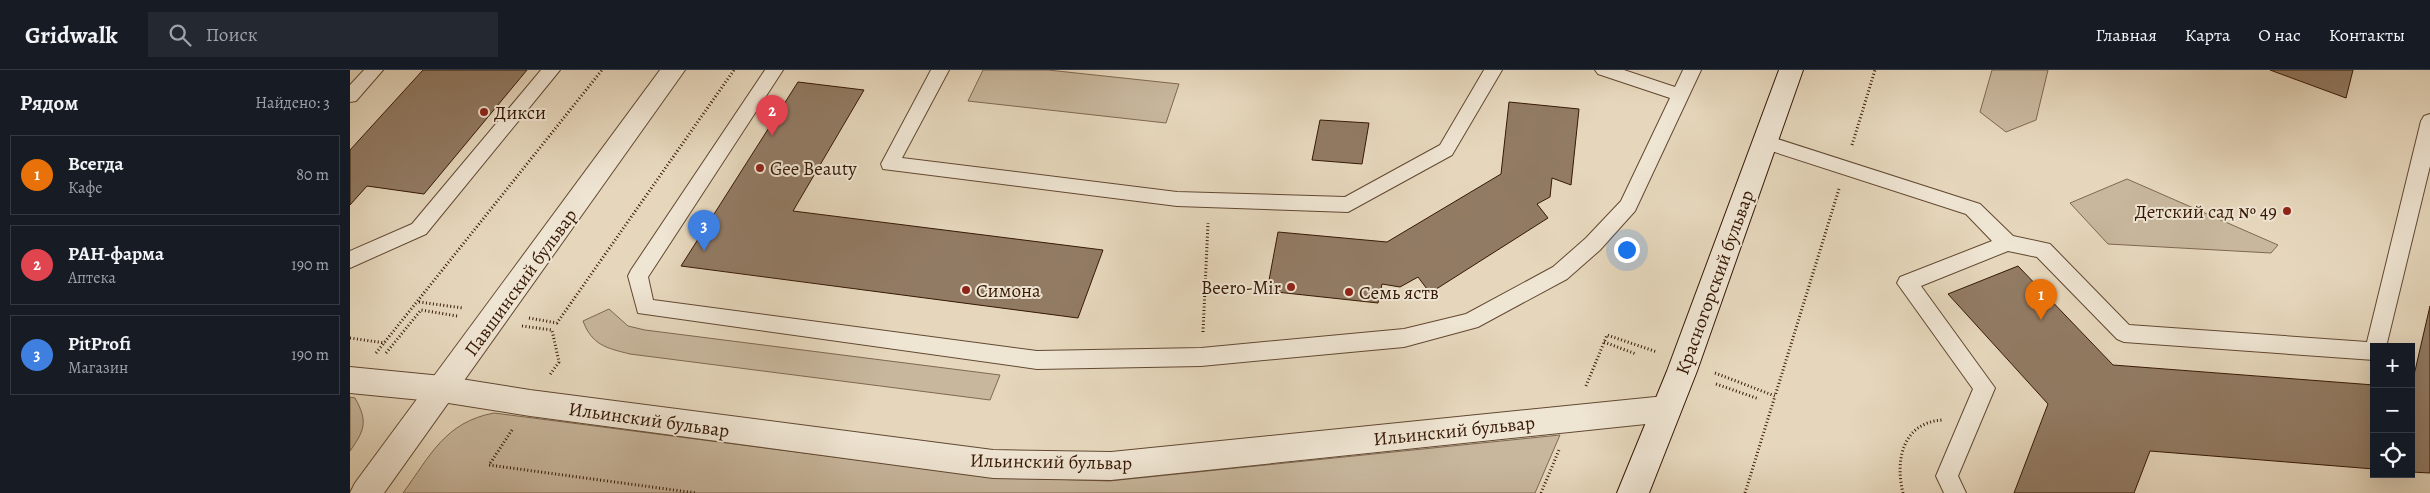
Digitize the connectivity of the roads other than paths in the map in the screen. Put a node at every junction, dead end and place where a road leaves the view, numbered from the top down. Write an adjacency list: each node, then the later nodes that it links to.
1 (374, 70): 11 (lane)
2 (551, 70): 16 (lane)
3 (673, 70): 20 (street, Павшинский бульвар)
4 (774, 70): 10 (lane)
5 (940, 70): 6 (lane)
6 (1493, 70)
7 (1604, 70): 10 (lane)
8 (1692, 70): 10 (lane)
9 (1790, 70): 13 (street, Красногорский бульвар)
10 (1681, 94)
11 (350, 96)
12 (2430, 121): 14 (lane)
13 (1765, 142): 15 (lane); 21 (street, Красногорский бульвар)
14 (2428, 146): 17 (lane)
15 (2007, 243): 18 (lane); 24 (lane)
16 (350, 260)
17 (2377, 343)
18 (2370, 351)
19 (350, 380): 20 (street, Ильинский бульвар)
20 (442, 389): 21 (street, Ильинский бульвар); 22 (street, Павшинский бульвар)
21 (1665, 409): 23 (street, Красногорский бульвар)
22 (366, 493)
23 (1633, 493)
24 (1955, 493)

